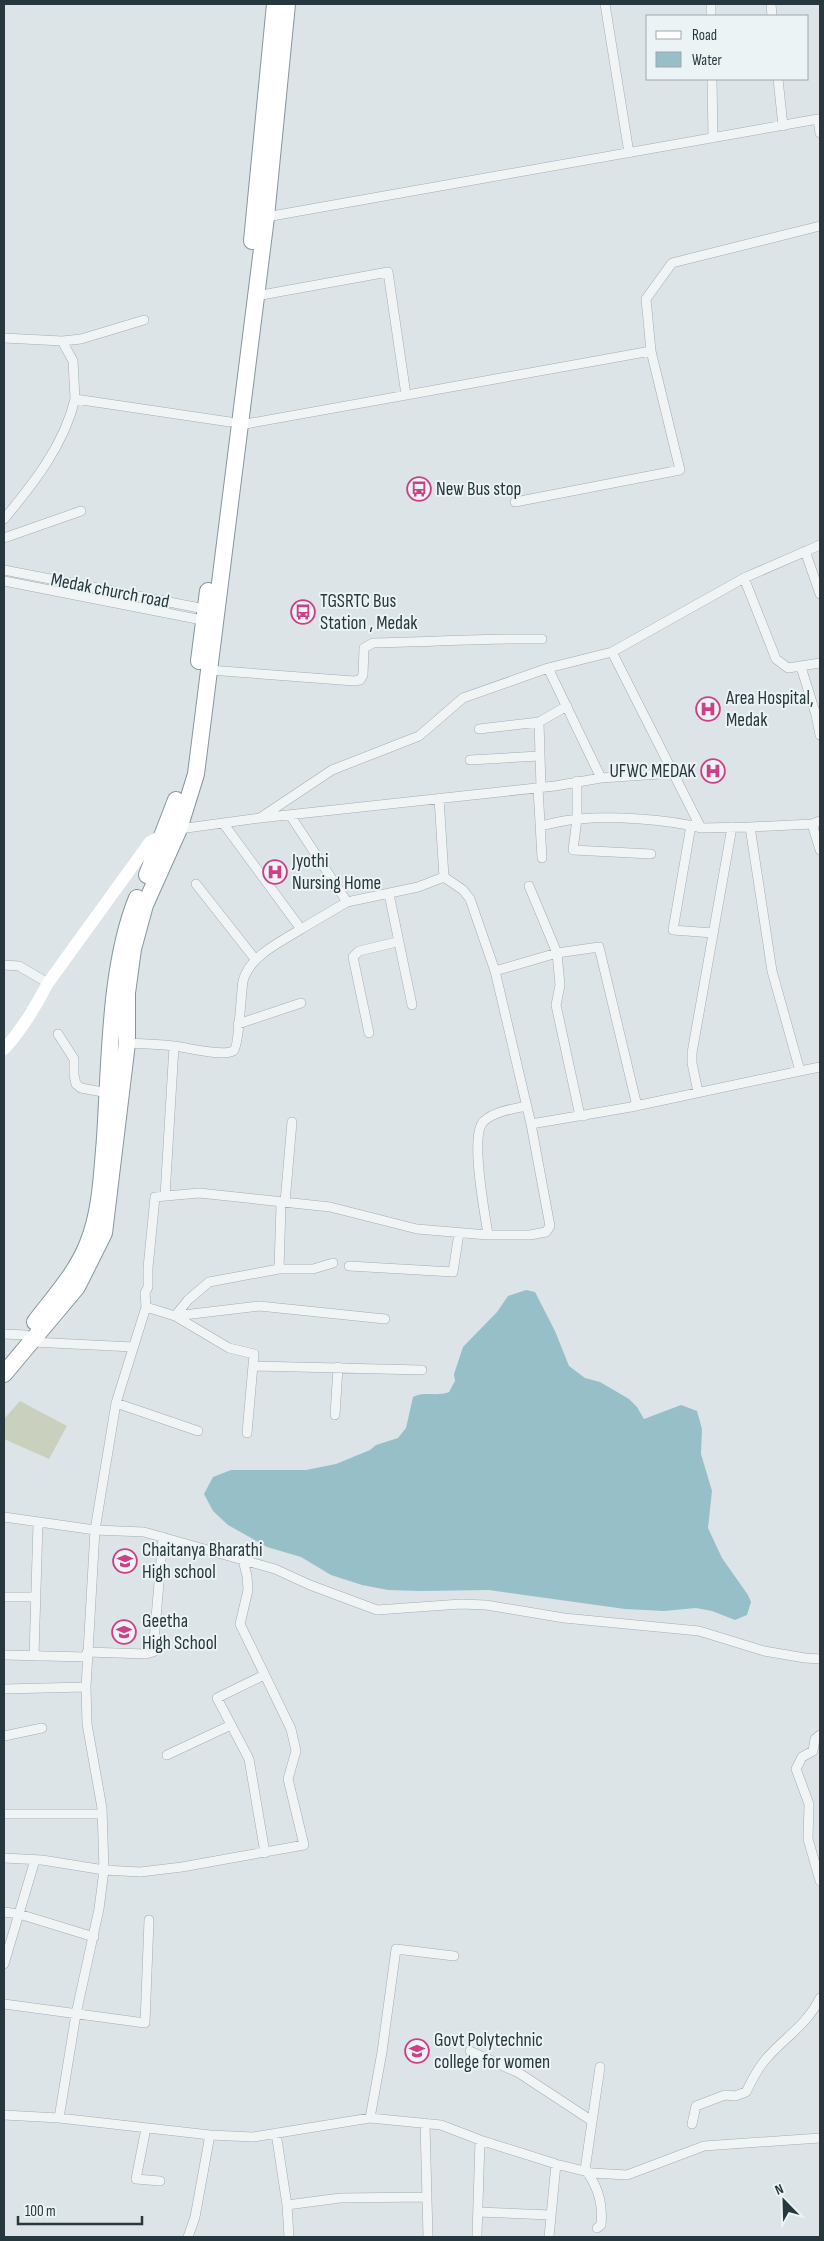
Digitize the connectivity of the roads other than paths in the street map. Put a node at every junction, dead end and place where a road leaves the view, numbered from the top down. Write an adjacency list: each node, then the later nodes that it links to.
1 (275, 4): 19 (highway)
2 (287, 4): 10 (highway)
3 (605, 4): 9 (street)
4 (712, 80): 8 (street)
5 (778, 80): 6 (street)
6 (783, 126): 7 (street); 8 (street)
7 (820, 133)
8 (713, 138): 9 (street)
9 (629, 153): 10 (street)
10 (266, 217): 12 (highway)
11 (820, 226): 16 (street)
12 (256, 296): 17 (street); 19 (highway)
13 (144, 320): 15 (street)
14 (4, 338): 15 (street)
15 (62, 341): 18 (street)
16 (651, 350): 17 (street); 20 (street)
17 (406, 395): 19 (street)
18 (75, 399): 19 (street); 22 (street)
19 (235, 424): 30 (highway)
20 (515, 502)
21 (81, 511): 23 (street)
22 (4, 519)
23 (4, 538)
24 (820, 545): 25 (street)
25 (805, 551): 27 (street); 29 (street)
26 (4, 570): 30 (street, Medak church road)
27 (744, 578): 32 (street); 34 (street)
28 (4, 582): 30 (street, Medak church road)
29 (820, 594)
30 (210, 616): 36 (highway); 59 (highway)
31 (542, 639): 36 (street)
32 (612, 652): 35 (street); 44 (street)
33 (820, 662): 34 (street)
34 (800, 667): 38 (street)
35 (548, 668): 37 (street); 50 (street)
36 (209, 670): 59 (highway)
37 (567, 706): 39 (street); 45 (street)
38 (818, 715): 41 (street)
39 (539, 722): 40 (street); 42 (street)
40 (480, 729)
41 (820, 734)
42 (539, 756): 43 (street); 47 (street)
43 (470, 760)
44 (675, 773): 45 (street); 58 (street)
45 (601, 778): 46 (street)
46 (577, 781): 47 (street); 51 (street)
47 (540, 788): 48 (street); 55 (street)
48 (439, 798): 49 (street); 63 (street)
49 (290, 815): 50 (street); 67 (street)
50 (260, 818): 53 (street)
51 (577, 819): 54 (street); 55 (street); 61 (street)
52 (816, 822): 57 (street); 60 (street)
53 (223, 823): 59 (street); 68 (street)
54 (691, 825): 58 (street); 69 (street)
55 (541, 826): 62 (street)
56 (732, 826): 57 (street); 58 (street); 69 (street)
57 (750, 827): 85 (street)
58 (701, 828)
59 (171, 831): 75 (street); 81 (highway); 87 (highway)
60 (820, 850)
61 (651, 854)
62 (542, 858)
63 (444, 877): 66 (street); 74 (street)
64 (196, 884): 72 (street)
65 (529, 886): 71 (street)
66 (389, 894): 67 (street); 70 (street)
67 (347, 902): 68 (street)
68 (301, 929): 72 (street)
69 (713, 933): 86 (street)
70 (397, 942): 77 (street); 79 (street)
71 (557, 953): 74 (street); 89 (street); 90 (street)
72 (255, 959): 78 (street)
73 (4, 965): 75 (street)
74 (495, 971): 88 (street)
75 (48, 983): 83 (street)
76 (301, 1003): 78 (street)
77 (412, 1005)
78 (238, 1024): 82 (street)
79 (369, 1032)
80 (58, 1034): 87 (street)
81 (127, 1043): 82 (street); 104 (highway)
82 (174, 1046): 93 (street)
83 (4, 1048)
84 (820, 1067): 85 (street)
85 (800, 1071): 86 (street)
86 (698, 1092): 89 (street)
87 (108, 1093): 104 (highway)
88 (527, 1106): 92 (street); 96 (street)
89 (637, 1106): 90 (street)
90 (584, 1116): 92 (street)
91 (292, 1122): 94 (street)
92 (532, 1124): 96 (street)
93 (165, 1196): 94 (street); 100 (street)
94 (284, 1202): 95 (street); 99 (street)
95 (459, 1233): 96 (street); 98 (street)
96 (488, 1235)
97 (333, 1263): 99 (street)
98 (349, 1266)
99 (279, 1269): 101 (street)
100 (146, 1307): 101 (street); 105 (street)
101 (175, 1316): 102 (street); 107 (street)
102 (385, 1319)
103 (4, 1334): 104 (street)
104 (29, 1339): 105 (street); 106 (highway); 110 (highway)
105 (133, 1347): 111 (street)
106 (4, 1360)
107 (254, 1366): 108 (street); 114 (street)
108 (338, 1367): 109 (street); 112 (street)
109 (422, 1370)
110 (4, 1374)
111 (116, 1403): 113 (street); 117 (street)
112 (335, 1415)
113 (198, 1431)
114 (247, 1433)
115 (4, 1517): 116 (street)
116 (38, 1523): 117 (street); 121 (street)
117 (95, 1530): 118 (street); 122 (street)
118 (162, 1537): 119 (street); 122 (street)
119 (243, 1560): 125 (street); 126 (street)
120 (4, 1597): 121 (street)
121 (34, 1597): 124 (street)
122 (87, 1654): 124 (street); 127 (street)
123 (4, 1655): 124 (street)
124 (34, 1656)
125 (820, 1659)
126 (264, 1675): 129 (street); 136 (street)
127 (86, 1687): 128 (street); 135 (street)
128 (4, 1689)
129 (231, 1725): 133 (street); 136 (street)
130 (42, 1728): 132 (street)
131 (820, 1735): 140 (street)
132 (4, 1736)
133 (167, 1755)
134 (4, 1814): 135 (street)
135 (102, 1814): 139 (street)
136 (265, 1853): 139 (street)
137 (4, 1858): 138 (street)
138 (35, 1860): 139 (street); 142 (street)
139 (104, 1870): 144 (street)
140 (820, 1882)
141 (4, 1912): 142 (street)
142 (19, 1914): 144 (street); 146 (street)
143 (149, 1920): 150 (street)
144 (94, 1937): 150 (street)
145 (454, 1956): 156 (street)
146 (4, 1964)
147 (820, 1998): 151 (street)
148 (4, 2004): 150 (street)
149 (820, 2013): 151 (street)
150 (76, 2014): 155 (street)
151 (806, 2021): 159 (street)
152 (470, 2051): 157 (street)
153 (600, 2067): 157 (street)
154 (4, 2116): 155 (street)
155 (58, 2118): 160 (street)
156 (370, 2118): 158 (street); 161 (street)
157 (592, 2121): 166 (street)
158 (425, 2124): 164 (street); 168 (street)
159 (692, 2124)
160 (146, 2128): 162 (street); 167 (street)
161 (276, 2134): 162 (street); 169 (street)
162 (210, 2135): 174 (street)
163 (820, 2138): 166 (street)
164 (480, 2140): 165 (street); 170 (street)
165 (556, 2164): 166 (street); 171 (street)
166 (586, 2171): 172 (street)
167 (160, 2181)
168 (427, 2197): 169 (street); 176 (street)
169 (287, 2205): 175 (street)
170 (478, 2212): 171 (street); 173 (street)
171 (550, 2215): 177 (street)
172 (597, 2228)
173 (477, 2235)
174 (188, 2237)
175 (289, 2237)
176 (428, 2237)
177 (549, 2237)

